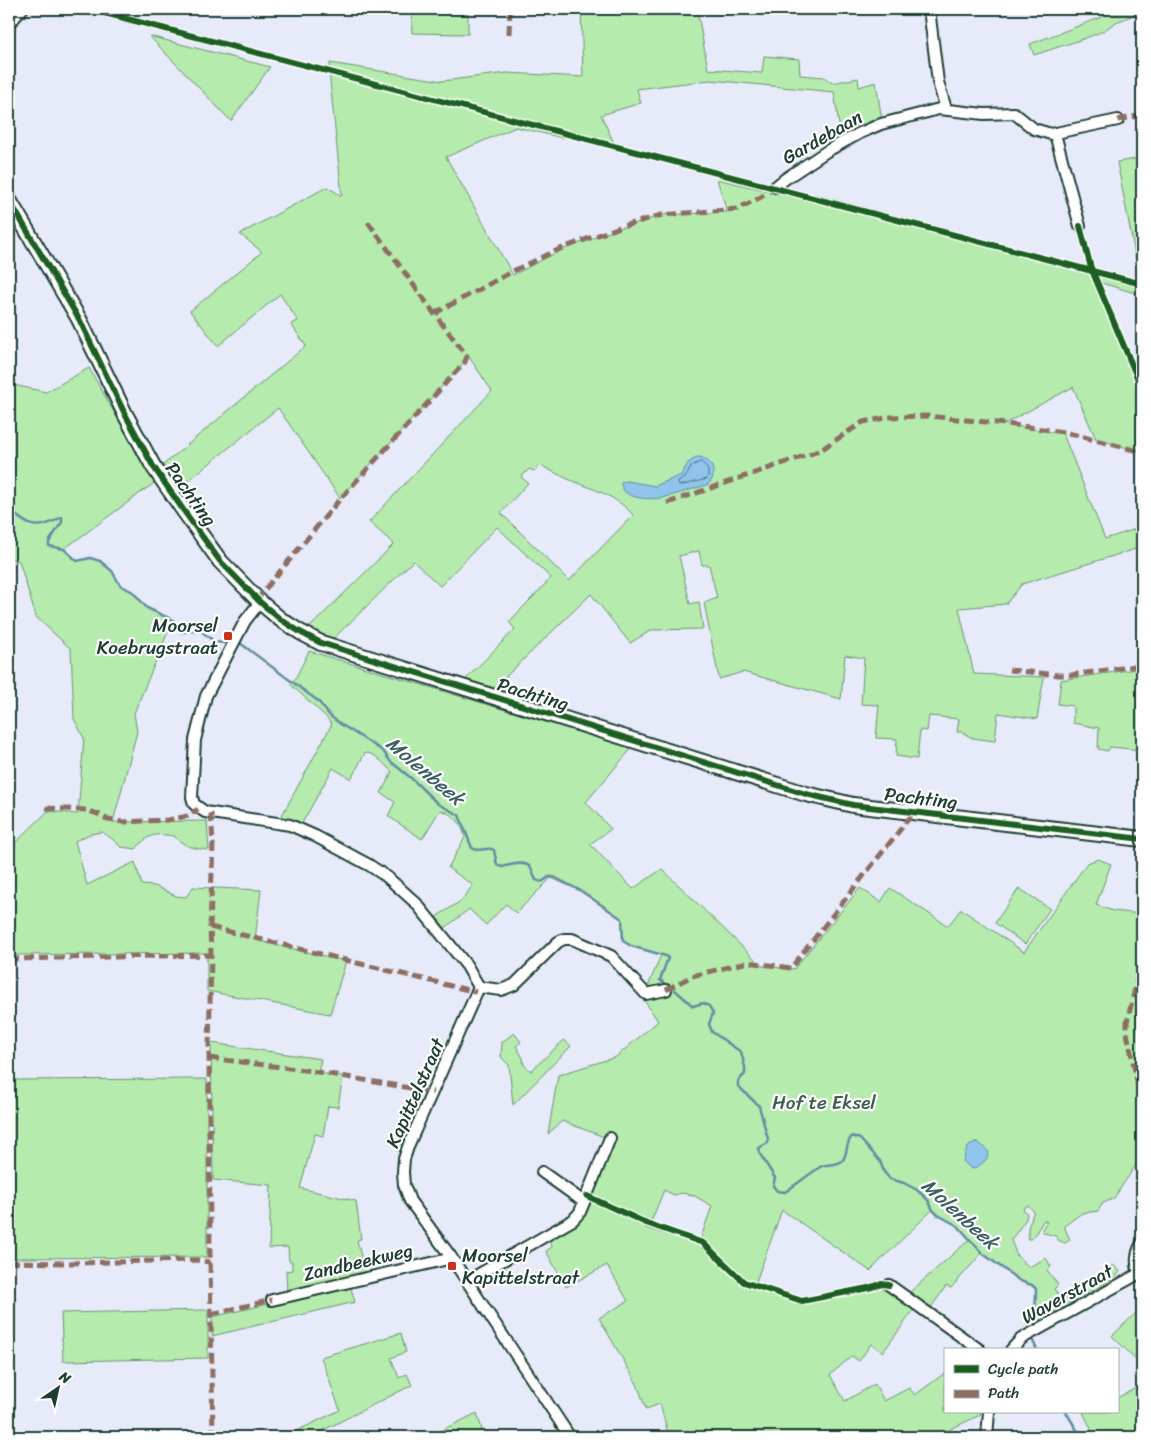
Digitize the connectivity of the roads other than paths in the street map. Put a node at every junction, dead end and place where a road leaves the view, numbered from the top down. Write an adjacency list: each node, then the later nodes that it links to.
1 (21, 9): 3 (street)
2 (929, 9): 4 (street)
3 (9, 22)
4 (946, 109): 6 (street, Gardebaan); 7 (street, Gardebaan)
5 (1118, 120): 6 (street)
6 (1055, 134): 9 (street)
7 (775, 187)
8 (9, 200): 10 (main road, Pachting)
9 (1080, 226)
10 (260, 602): 11 (main road, Pachting); 12 (street)
11 (1142, 839)
12 (479, 987): 13 (street); 18 (street, Kapittelstraat)
13 (666, 990)
14 (610, 1138): 16 (street)
15 (542, 1172): 16 (street)
16 (584, 1202): 20 (street)
17 (1140, 1247): 19 (street)
18 (451, 1257): 20 (street, Kapittelstraat); 22 (street, Zandbeekweg)
19 (1141, 1272): 24 (street, Waverstraat)
20 (467, 1282): 26 (street, Kapittelstraat)
21 (889, 1285): 23 (street)
22 (272, 1300)
23 (977, 1348)
24 (1013, 1348)
25 (989, 1414): 27 (street)
26 (570, 1437)
27 (987, 1437)

